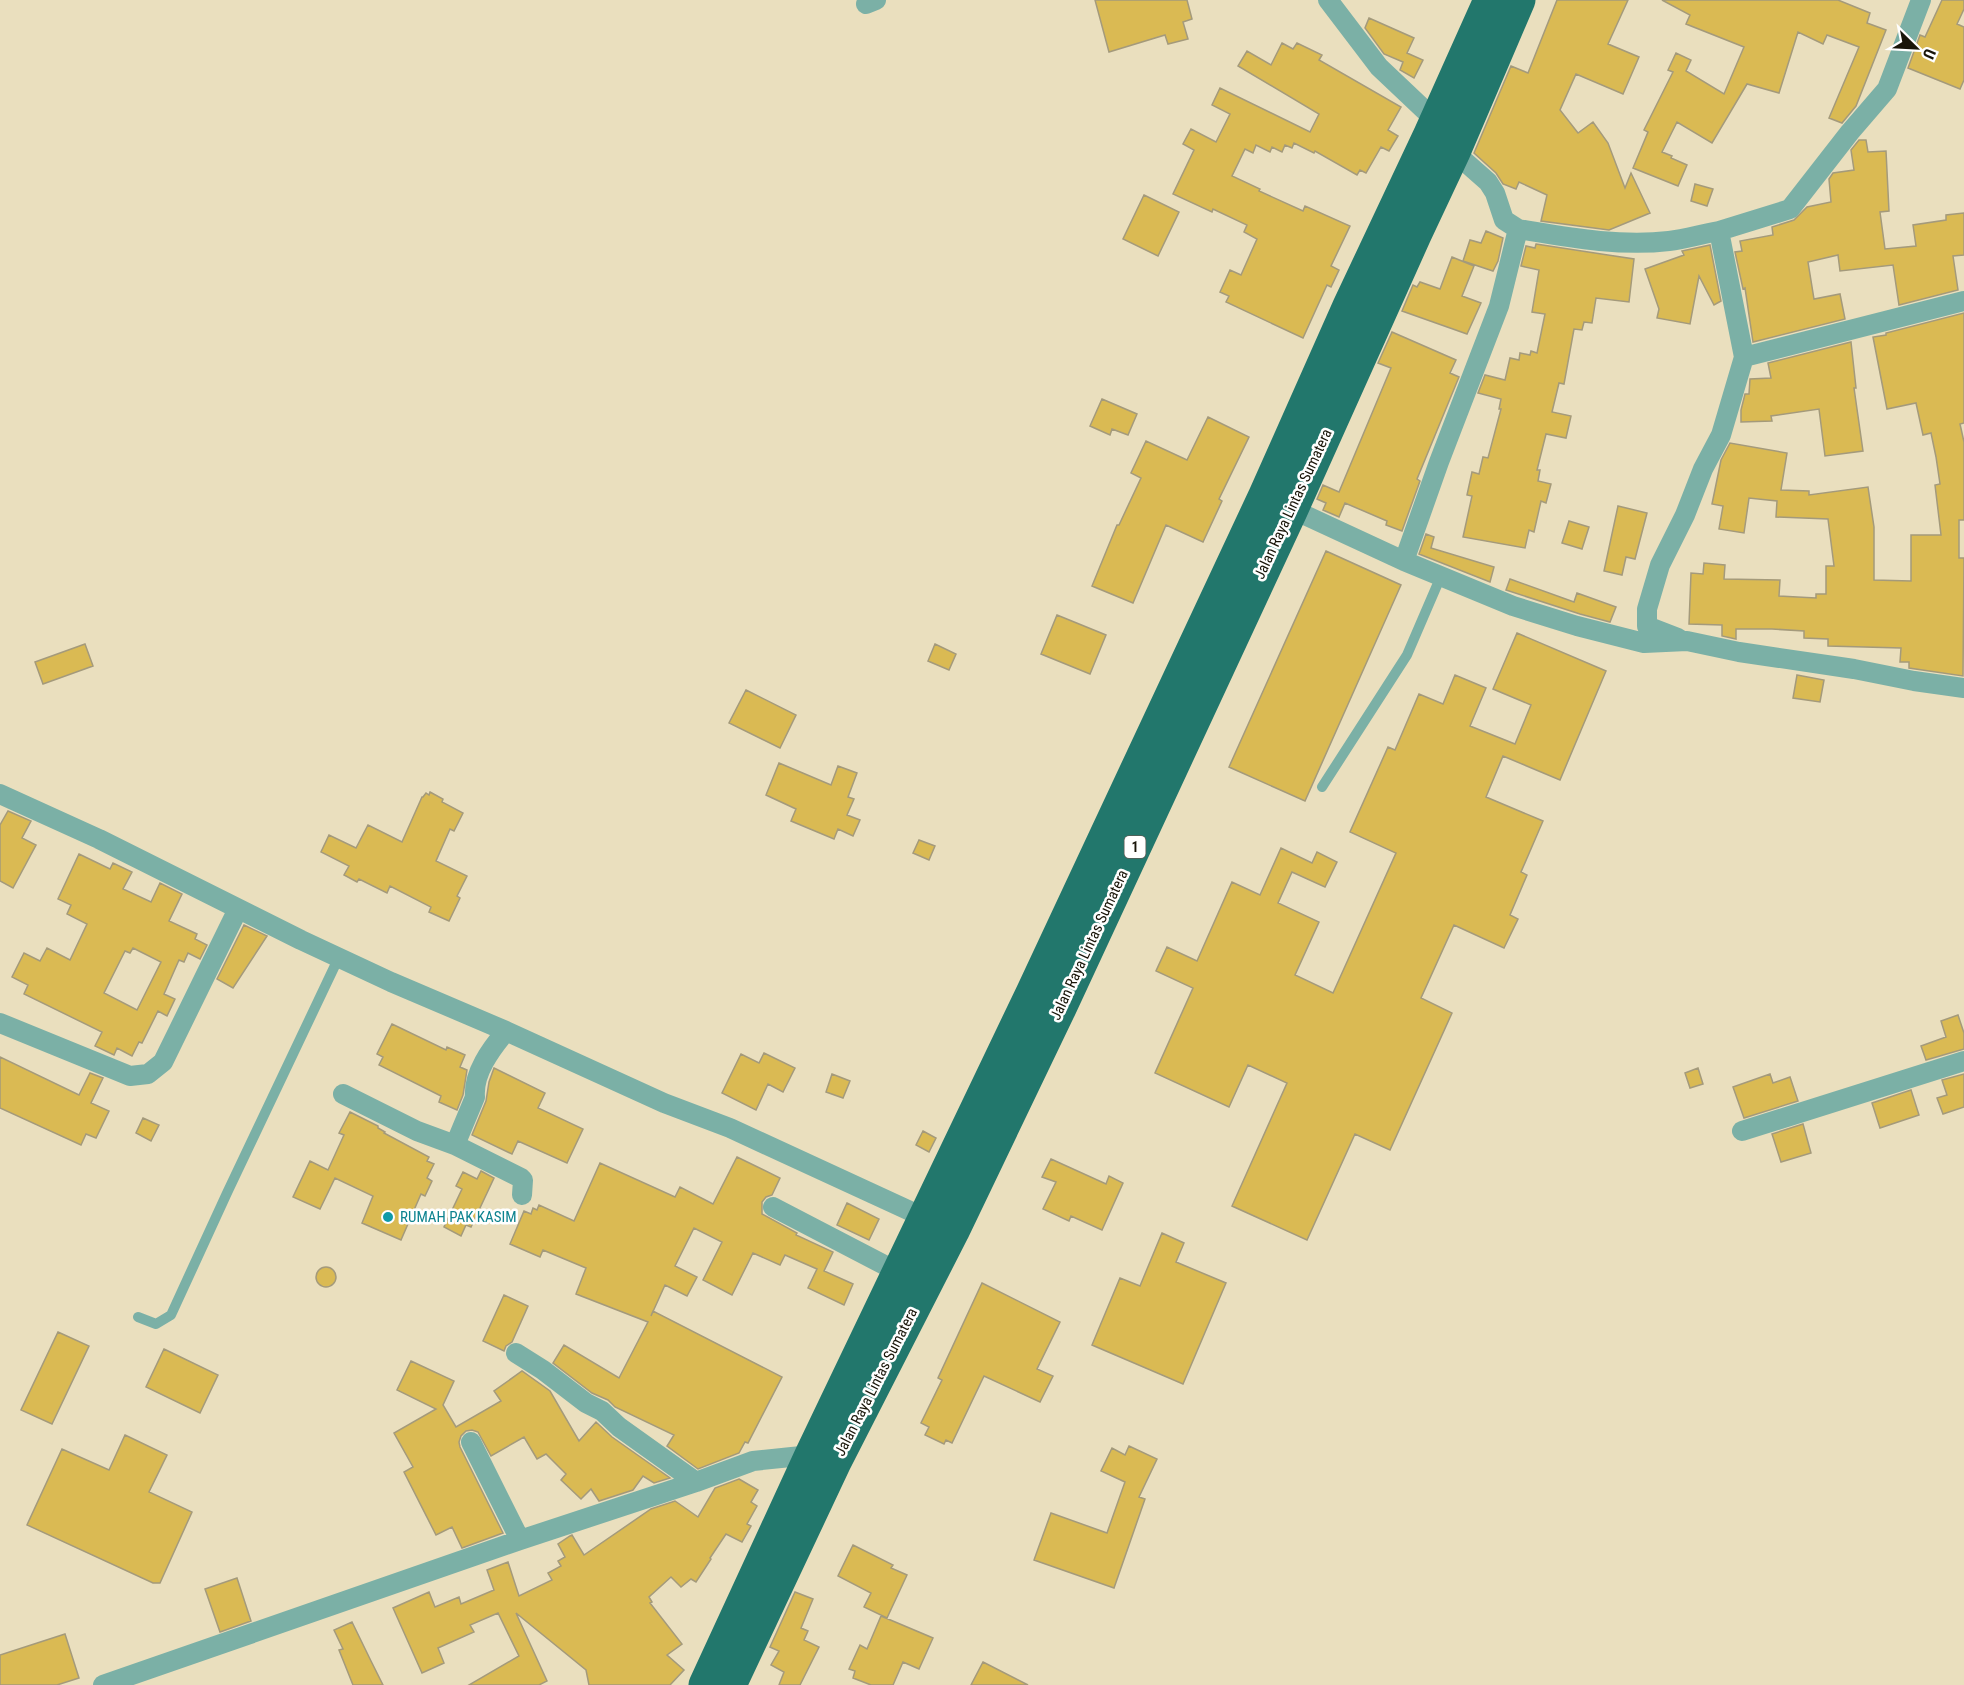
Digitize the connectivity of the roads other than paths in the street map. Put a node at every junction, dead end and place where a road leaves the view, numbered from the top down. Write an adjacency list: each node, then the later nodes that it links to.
1 (1328, 0): 5 (street)
2 (1490, 0): 5 (highway, Jalan Raya Lintas Sumatera / 1)
3 (1519, 0): 6 (highway, Jalan Raya Lintas Sumatera / 1)
4 (1921, 0): 8 (street)
5 (1435, 120): 11 (highway, Jalan Raya Lintas Sumatera / 1)
6 (1454, 152): 7 (street); 11 (highway, Jalan Raya Lintas Sumatera / 1)
7 (1518, 229): 8 (street); 12 (street)
8 (1719, 231): 10 (street)
9 (1964, 301): 10 (street)
10 (1744, 357): 14 (street)
11 (1278, 502): 12 (street); 28 (highway, Jalan Raya Lintas Sumatera / 1)
12 (1404, 561): 13 (street)
13 (1441, 576): 14 (street); 16 (lane)
14 (1687, 641): 15 (street)
15 (1964, 688)
16 (1322, 787)
17 (0, 794): 18 (street)
18 (238, 909): 19 (street); 20 (street)
19 (339, 957): 21 (street); 30 (lane)
20 (0, 1023)
21 (506, 1031): 25 (street); 28 (street)
22 (1964, 1061): 24 (street)
23 (343, 1094): 25 (street)
24 (1742, 1131)
25 (454, 1145): 26 (street)
26 (522, 1195)
27 (773, 1207): 29 (street)
28 (938, 1224): 29 (highway, Jalan Raya Lintas Sumatera / 1); 33 (highway, Jalan Raya Lintas Sumatera / 1)
29 (898, 1272): 33 (highway, Jalan Raya Lintas Sumatera / 1)
30 (138, 1317)
31 (516, 1353): 34 (street)
32 (471, 1442): 35 (street)
33 (823, 1459): 34 (street); 37 (highway, Jalan Raya Lintas Sumatera / 1); 38 (highway, Jalan Raya Lintas Sumatera / 1)
34 (696, 1482): 35 (street)
35 (520, 1540): 36 (street)
36 (102, 1685)
37 (705, 1685)
38 (730, 1685)

